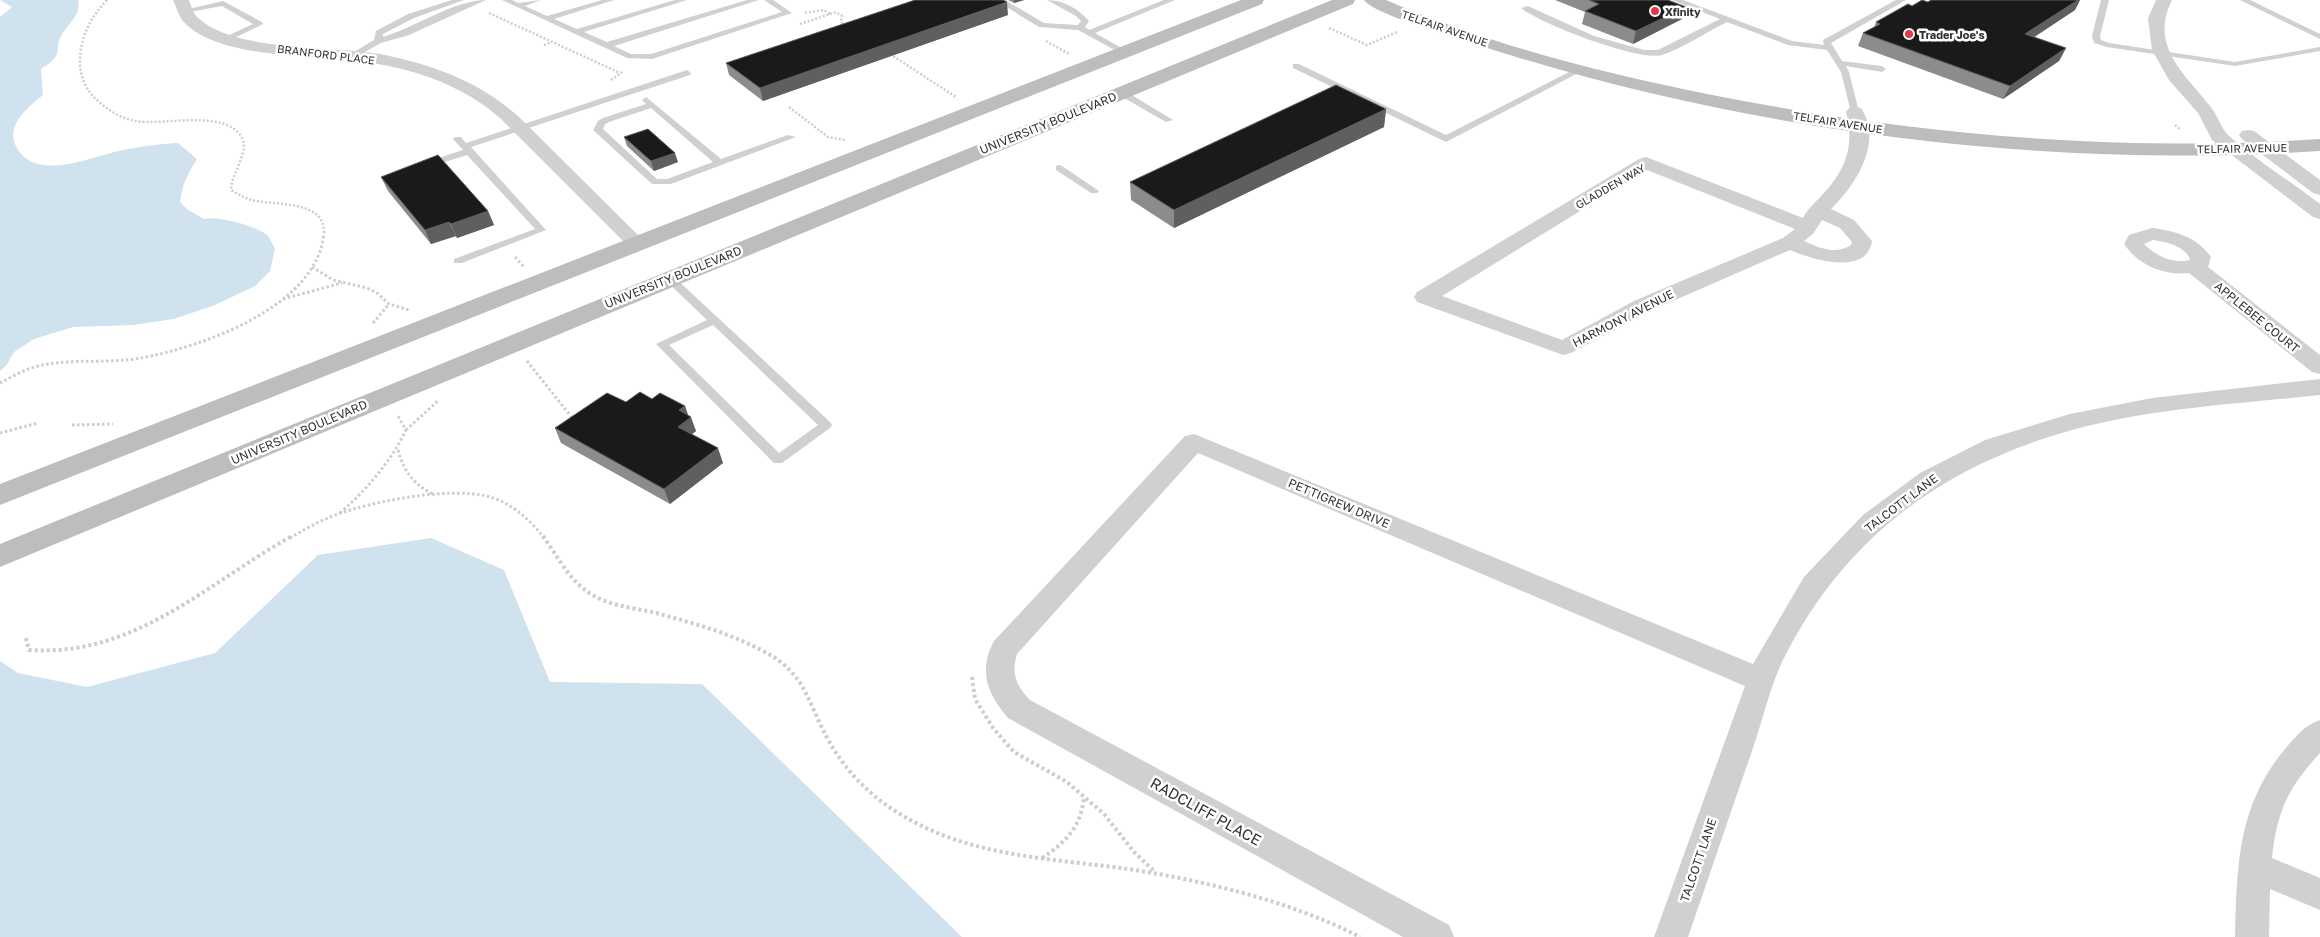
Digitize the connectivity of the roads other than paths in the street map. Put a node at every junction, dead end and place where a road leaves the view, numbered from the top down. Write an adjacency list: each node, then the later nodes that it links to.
1 (460, 0): 24 (lane)
2 (482, 0): 27 (lane)
3 (506, 0): 21 (lane)
4 (537, 0): 21 (lane)
5 (610, 0): 25 (lane)
6 (683, 0): 29 (lane)
7 (755, 0): 33 (lane)
8 (768, 0): 33 (lane)
9 (999, 0): 28 (lane)
10 (1052, 0): 28 (lane)
11 (1172, 0): 28 (lane)
12 (1256, 0): 37 (main road)
13 (1347, 0): 45 (main road, UNIVERSITY BOULEVARD)
14 (1372, 0): 42 (main road, TELFAIR AVENUE)
15 (1405, 0): 47 (main road, TELFAIR AVENUE)
16 (1676, 0): 26 (lane)
17 (1902, 0): 34 (lane)
18 (2105, 0): 36 (lane)
19 (2164, 0): 36 (street)
20 (2244, 0): 30 (lane)
21 (518, 5): 25 (lane)
22 (182, 6): 31 (street, BRANFORD PLACE); 31 (lane)
23 (1525, 8): 26 (lane)
24 (410, 16): 27 (lane); 32 (lane)
25 (546, 18): 29 (lane)
26 (1726, 19): 34 (lane)
27 (429, 21): 32 (lane)
28 (1084, 30): 37 (lane)
29 (576, 32): 33 (lane)
30 (2320, 37)
31 (226, 40): 38 (street, BRANFORD PLACE)
32 (378, 41): 38 (lane)
33 (607, 46)
34 (1829, 48): 39 (lane)
35 (2320, 49): 36 (lane)
36 (2162, 52): 52 (street)
37 (1124, 53): 66 (main road)
38 (353, 55): 49 (street, BRANFORD PLACE)
39 (1839, 63): 41 (lane); 47 (lane)
40 (1296, 66): 42 (lane)
41 (1882, 69)
42 (1580, 70): 47 (main road, TELFAIR AVENUE)
43 (687, 72): 44 (lane)
44 (635, 90): 46 (lane); 49 (lane)
45 (1122, 93): 48 (lane); 69 (main road, UNIVERSITY BOULEVARD)
46 (652, 105): 58 (lane); 58 (lane)
47 (1858, 119): 52 (main road, TELFAIR AVENUE); 57 (main road, TELFAIR AVENUE); 64 (street, HARMONY AVENUE)
48 (1169, 120)
49 (520, 128): 54 (lane); 66 (street, BRANFORD PLACE)
50 (2320, 130): 51 (main road, TELFAIR AVENUE)
51 (2248, 135): 52 (main road, TELFAIR AVENUE); 56 (street)
52 (2218, 136): 57 (street)
53 (791, 137): 58 (lane)
54 (464, 145): 60 (lane); 67 (lane)
55 (2320, 145): 56 (main road, TELFAIR AVENUE)
56 (2266, 149): 57 (main road, TELFAIR AVENUE); 61 (street)
57 (2236, 150): 63 (street)
58 (720, 163)
59 (1059, 168): 62 (lane)
60 (413, 170)
61 (2320, 189)
62 (1094, 191)
63 (2320, 213)
64 (1813, 218): 65 (street, HARMONY AVENUE); 65 (street); 70 (street, GLADDEN WAY)
65 (1790, 242): 70 (street, HARMONY AVENUE)
66 (636, 243): 69 (main road); 74 (main road)
67 (458, 261)
68 (2194, 266): 72 (street, APPLEBEE COURT)
69 (669, 278): 71 (lane); 75 (main road, UNIVERSITY BOULEVARD)
70 (1425, 297)
71 (714, 320): 71 (lane)
72 (2320, 367)
73 (2320, 388): 77 (street, TALCOTT LANE)
74 (0, 495)
75 (0, 556)
76 (998, 666): 77 (street, PETTIGREW DRIVE); 81 (street, RADCLIFF PLACE)
77 (1761, 680): 82 (street, TALCOTT LANE)
78 (2320, 733): 79 (street)
79 (2253, 866): 80 (street); 83 (street)
80 (2320, 894)
81 (1437, 937)
82 (1671, 937)
83 (2252, 937)

